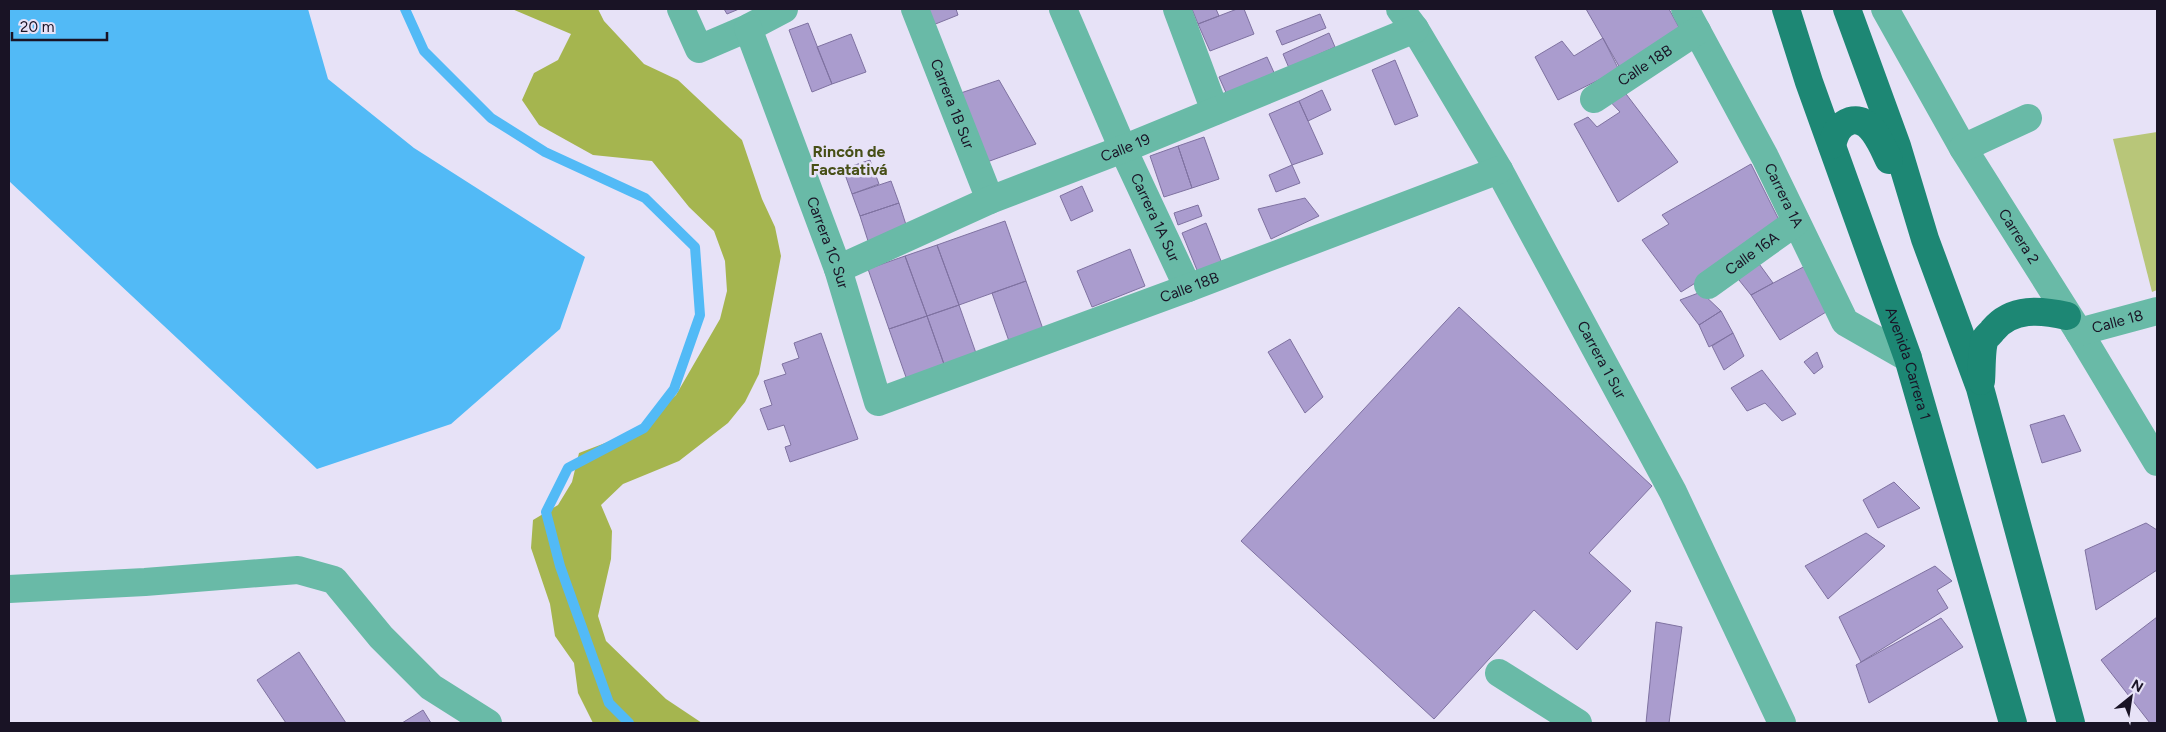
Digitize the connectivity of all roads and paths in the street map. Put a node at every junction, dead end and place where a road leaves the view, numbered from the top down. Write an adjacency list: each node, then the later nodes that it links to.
1 (681, 9): 11 (street)
2 (784, 9): 11 (street)
3 (914, 9): 19 (street, Carrera 1B Sur)
4 (1063, 9): 17 (street, Carrera 1A Sur)
5 (1176, 9): 13 (street)
6 (1786, 9): 15 (main road, Avenida Carrera 1)
7 (1847, 9): 21 (main road)
8 (1885, 9): 16 (street, Carrera 2)
9 (1407, 19): 13 (street, Calle 19); 18 (street, Carrera 1 Sur)
10 (1691, 20): 12 (street, Calle 18B); 20 (street, Carrera 1A)
11 (748, 28): 22 (street, Carrera 1C Sur)
12 (1594, 99)
13 (1215, 111): 17 (street, Calle 19)
14 (2028, 118): 16 (street)
15 (1832, 145): 21 (main road); 27 (main road, Avenida Carrera 1)
16 (1963, 148): 26 (street, Carrera 2)
17 (1123, 149): 19 (street, Calle 19); 24 (street, Carrera 1A Sur)
18 (1499, 170): 24 (street, Calle 18B); 35 (street, Carrera 1 Sur)
19 (990, 200): 22 (street, Calle 19)
20 (1796, 222): 23 (street, Calle 16A); 27 (street, Carrera 1A)
21 (1925, 238): 28 (main road)
22 (838, 270): 29 (street, Carrera 1C Sur)
23 (1708, 285)
24 (1188, 288): 29 (street, Calle 18B)
25 (2157, 311): 26 (street, Calle 18)
26 (2073, 324): 28 (main road); 30 (street, Carrera 2)
27 (1908, 358): 36 (main road, Avenida Carrera 1)
28 (1980, 388): 37 (main road)
29 (878, 402)
30 (2157, 462)
31 (9, 589): 33 (street)
32 (1499, 673): 34 (street)
33 (488, 723)
34 (1578, 723)
35 (1782, 723)
36 (2013, 723)
37 (2071, 723)

